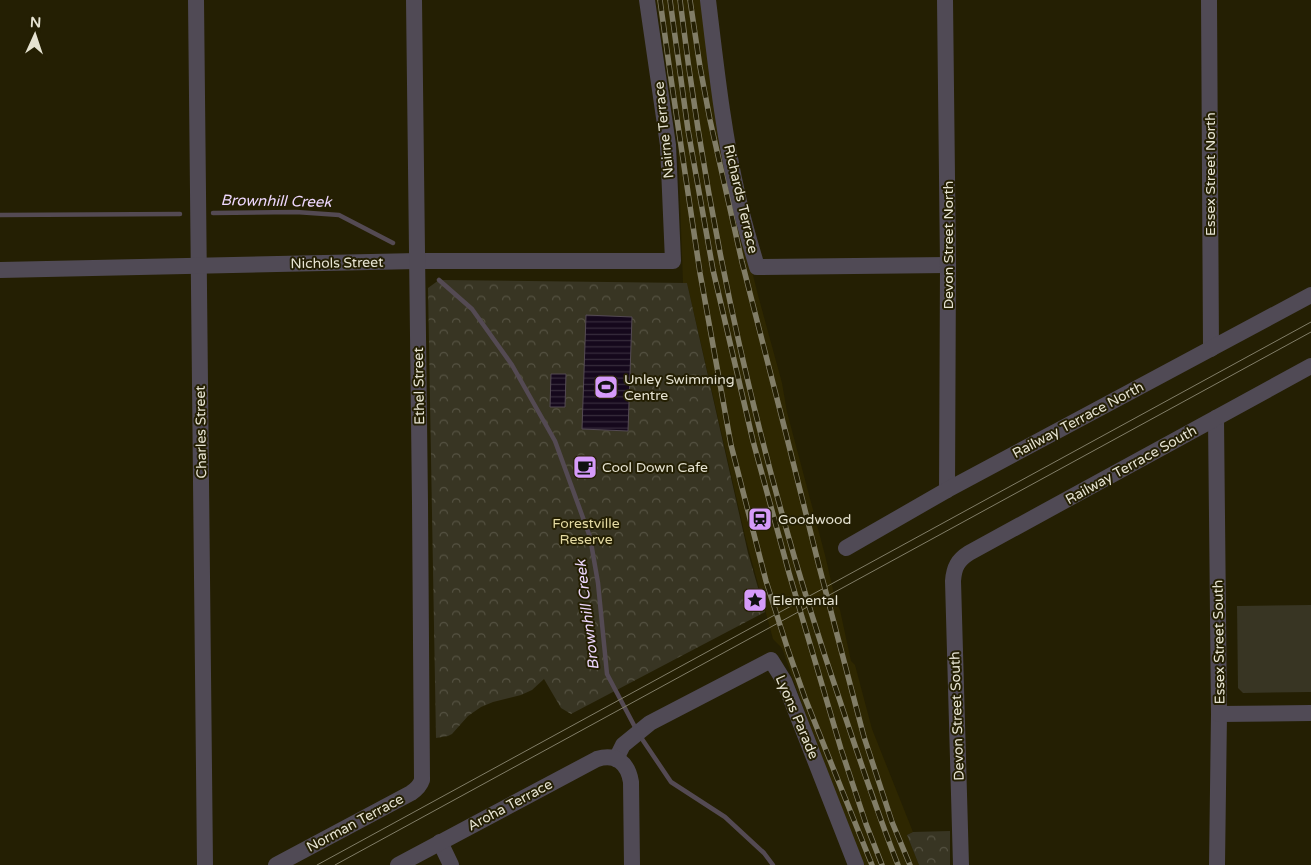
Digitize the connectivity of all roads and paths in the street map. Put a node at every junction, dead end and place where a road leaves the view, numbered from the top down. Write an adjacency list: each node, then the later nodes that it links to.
1 (196, 0): 10 (street, Charles Street)
2 (414, 0): 7 (street, Ethel Street)
3 (647, 0): 8 (street, Nairne Terrace)
4 (708, 0): 9 (street, Richards Terrace)
5 (945, 0): 9 (street, Devon Street North)
6 (1209, 0): 13 (street, Essex Street North)
7 (417, 261): 8 (street, Nichols Street); 10 (street, Nichols Street); 22 (street, Ethel Street)
8 (673, 261)
9 (948, 265): 16 (street, Devon Street North)
10 (199, 266): 11 (street, Nichols Street); 24 (street, Charles Street)
11 (0, 270)
12 (1311, 295): 13 (street, Railway Terrace North)
13 (1211, 349): 16 (street, Railway Terrace North)
14 (1311, 366): 15 (street, Railway Terrace South)
15 (1216, 418): 18 (street, Railway Terrace South); 20 (street, Essex Street South)
16 (947, 490): 17 (street, Railway Terrace North)
17 (846, 548)
18 (955, 567): 30 (street, Devon Street South)
19 (1311, 713): 20 (street)
20 (1219, 714): 31 (street, Essex Street South)
21 (621, 756): 23 (street, Aroha Terrace); 28 (street); 29 (street, Lyons Parade)
22 (422, 772): 25 (street, Norman Terrace)
23 (440, 842): 26 (street, Aroha Terrace); 27 (street)
24 (205, 865)
25 (276, 865)
26 (398, 865)
27 (451, 865)
28 (632, 865)
29 (856, 865)
30 (961, 865)
31 (1217, 865)

